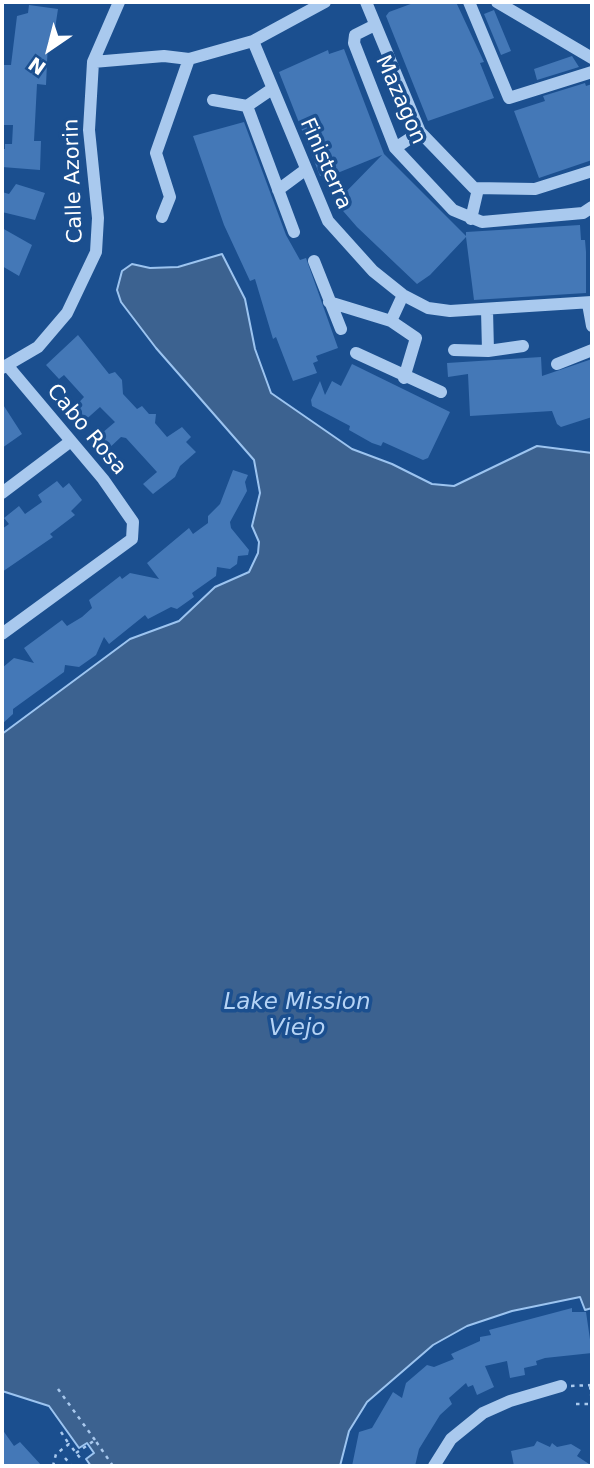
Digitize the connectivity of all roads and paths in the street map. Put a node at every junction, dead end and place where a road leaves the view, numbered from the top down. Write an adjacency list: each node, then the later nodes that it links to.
1 (119, 2): 10 (street, Calle Azorin)
2 (325, 2): 7 (street)
3 (366, 2): 6 (street, Mazagon)
4 (469, 2): 11 (street)
5 (497, 2): 8 (street)
6 (375, 25): 15 (street, Mazagon); 16 (street, Mazagon)
7 (253, 41): 9 (street); 12 (street, Finisterra)
8 (592, 58)
9 (189, 59): 10 (street); 22 (street)
10 (93, 62): 39 (street, Calle Azorin)
11 (592, 72)
12 (272, 89): 14 (street); 17 (street, Finisterra)
13 (214, 100): 14 (street)
14 (247, 106): 20 (street)
15 (420, 132): 16 (street); 19 (street, Mazagon)
16 (395, 148): 23 (street, Mazagon)
17 (305, 170): 20 (street); 26 (street, Finisterra)
18 (592, 173): 19 (street)
19 (478, 189): 23 (street)
20 (278, 191): 24 (street)
21 (592, 208): 23 (street)
22 (162, 217)
23 (471, 219)
24 (294, 232)
25 (314, 261): 27 (street)
26 (403, 295): 29 (street, Finisterra); 30 (street)
27 (329, 302): 30 (street); 32 (street)
28 (590, 303): 29 (street, Finisterra); 31 (street)
29 (487, 310): 36 (street)
30 (391, 321): 40 (street)
31 (592, 326)
32 (341, 329)
33 (523, 346): 36 (street)
34 (454, 350): 36 (street)
35 (592, 350): 38 (street)
36 (488, 351)
37 (356, 353): 40 (street)
38 (557, 364)
39 (4, 366): 42 (street, Cabo Rosa)
40 (404, 377): 41 (street)
41 (441, 392)
42 (71, 441): 43 (street); 44 (street, Cabo Rosa)
43 (2, 493)
44 (2, 634)
45 (591, 1385): 46 (path); 48 (path)
46 (561, 1386): 59 (street)
47 (58, 1389): 51 (path)
48 (592, 1403): 49 (path)
49 (576, 1404)
50 (61, 1432): 52 (path)
51 (95, 1440): 53 (path); 58 (path)
52 (69, 1444): 53 (path); 56 (path)
53 (76, 1452): 55 (path)
54 (65, 1458): 57 (path)
55 (81, 1459)
56 (53, 1466)
57 (70, 1466)
58 (113, 1466)
59 (434, 1466)

